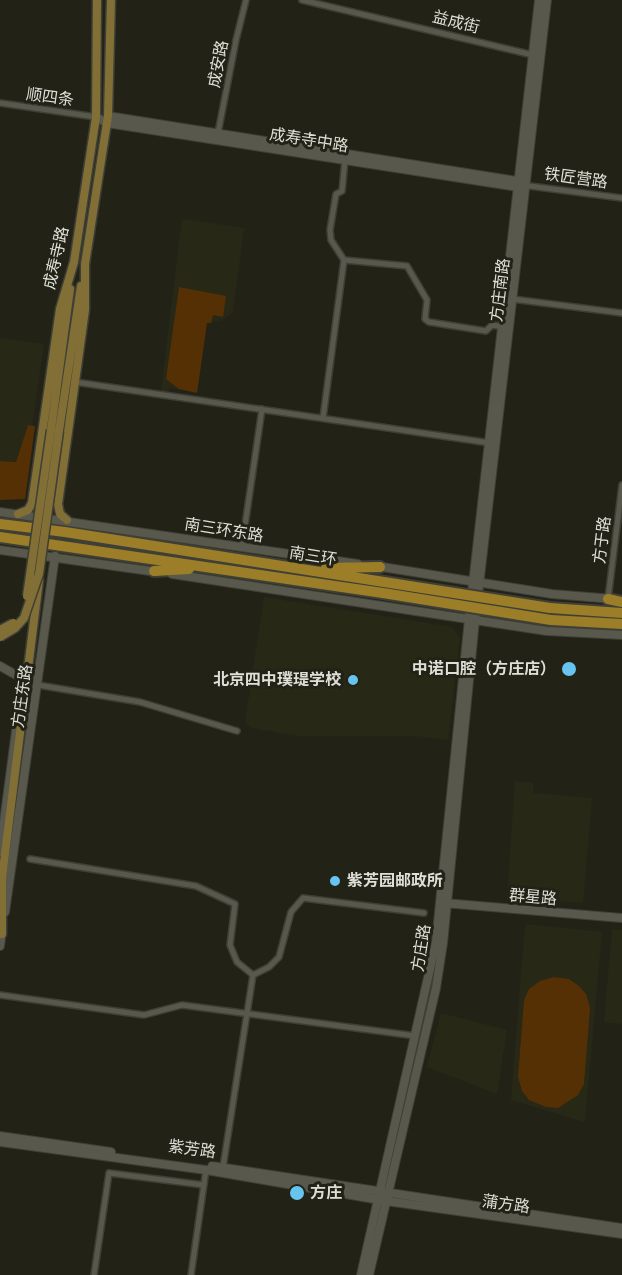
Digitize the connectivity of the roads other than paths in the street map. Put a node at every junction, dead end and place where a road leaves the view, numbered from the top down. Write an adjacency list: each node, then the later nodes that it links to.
1 (97, 0): 9 (main road, 成寿寺路)
2 (111, 0): 10 (main road, 成寿寺路)
3 (246, 0): 11 (street, 成安路)
4 (302, 0): 7 (street, 益成街)
5 (539, 0): 7 (street, 方庄南路)
6 (547, 0): 13 (street, 方庄南路)
7 (533, 56): 13 (street, 方庄南路)
8 (0, 103): 9 (street, 顺四条)
9 (96, 117): 10 (street, 成寿寺中路); 16 (main road, 成寿寺路)
10 (107, 119): 11 (street, 成寿寺中路); 12 (street, 成寿寺中路); 17 (main road, 成寿寺路)
11 (218, 133): 13 (street, 成寿寺中路)
12 (345, 160): 13 (street, 成寿寺中路); 15 (street)
13 (521, 184): 14 (street, 铁匠营路); 18 (street, 方庄南路); 20 (street, 方庄南路)
14 (622, 198)
15 (344, 260): 20 (street); 23 (street)
16 (74, 262): 24 (main road); 26 (main road, 成寿寺路)
17 (85, 264): 21 (main road, 成寿寺路); 24 (main road)
18 (512, 299): 19 (street); 43 (street, 方庄南路)
19 (622, 313)
20 (502, 327): 25 (street, 方庄南路)
21 (75, 382): 22 (street); 27 (main road, 成寿寺路)
22 (262, 410): 23 (street); 34 (street)
23 (323, 418): 25 (street)
24 (55, 431): 42 (main road, bridge); 50 (main road, bridge)
25 (490, 443): 43 (street, 方庄南路)
26 (40, 446): 27 (main road); 30 (main road, 成寿寺路)
27 (66, 449): 31 (main road, 成寿寺路)
28 (622, 485): 45 (street, 方于路)
29 (0, 512): 30 (street, 南三环东路)
30 (18, 514): 31 (street, 南三环东路)
31 (67, 520): 34 (street, 南三环东路)
32 (0, 524): 40 (highway, 南三环)
33 (0, 537): 38 (highway, 南三环)
34 (242, 546): 39 (street, 南三环东路)
35 (0, 550): 36 (street)
36 (40, 554): 37 (street); 54 (street)
37 (55, 556): 41 (street); 55 (street, 方庄东路)
38 (207, 567): 41 (highway); 44 (highway, 南三环)
39 (380, 567): 40 (highway); 43 (street, 南三环东路)
40 (299, 568): 44 (highway, 南三环)
41 (154, 571): 48 (street)
42 (39, 574): 52 (main road, bridge); 63 (main road, bridge)
43 (478, 583): 45 (street, 南三环东路); 48 (street, 方庄路)
44 (384, 588): 47 (highway, 南三环, bridge); 49 (highway, 南三环, bridge)
45 (608, 598): 46 (highway)
46 (622, 601)
47 (622, 613)
48 (472, 620): 51 (street); 60 (street, 方庄路)
49 (622, 624)
50 (0, 630)
51 (622, 635)
52 (0, 637)
53 (0, 666): 54 (street)
54 (23, 679): 57 (street)
55 (38, 685): 56 (street); 63 (street, 方庄东路)
56 (237, 731)
57 (2, 823): 58 (street)
58 (0, 852)
59 (30, 859): 65 (street)
60 (445, 903): 62 (street, 群星路); 68 (street, 方庄路); 74 (street, 方庄路)
61 (424, 913): 65 (street)
62 (622, 918)
63 (2, 934): 64 (street, 方庄东路)
64 (0, 946)
65 (253, 975): 67 (street)
66 (0, 995): 67 (street)
67 (248, 1012): 68 (street); 71 (street)
68 (416, 1036): 74 (street, 方庄路)
69 (0, 1136): 71 (street, 紫芳路)
70 (0, 1142): 72 (street, 紫芳路)
71 (223, 1167): 74 (street, 紫芳路)
72 (206, 1170): 73 (street); 74 (street, 紫芳路)
73 (204, 1185): 77 (street); 78 (street)
74 (383, 1196): 75 (street, 蒲方路); 76 (street, 蒲方路); 79 (street, 方庄路); 80 (street, 方庄路)
75 (622, 1228)
76 (622, 1234)
77 (94, 1275)
78 (191, 1275)
79 (361, 1275)
80 (369, 1275)

